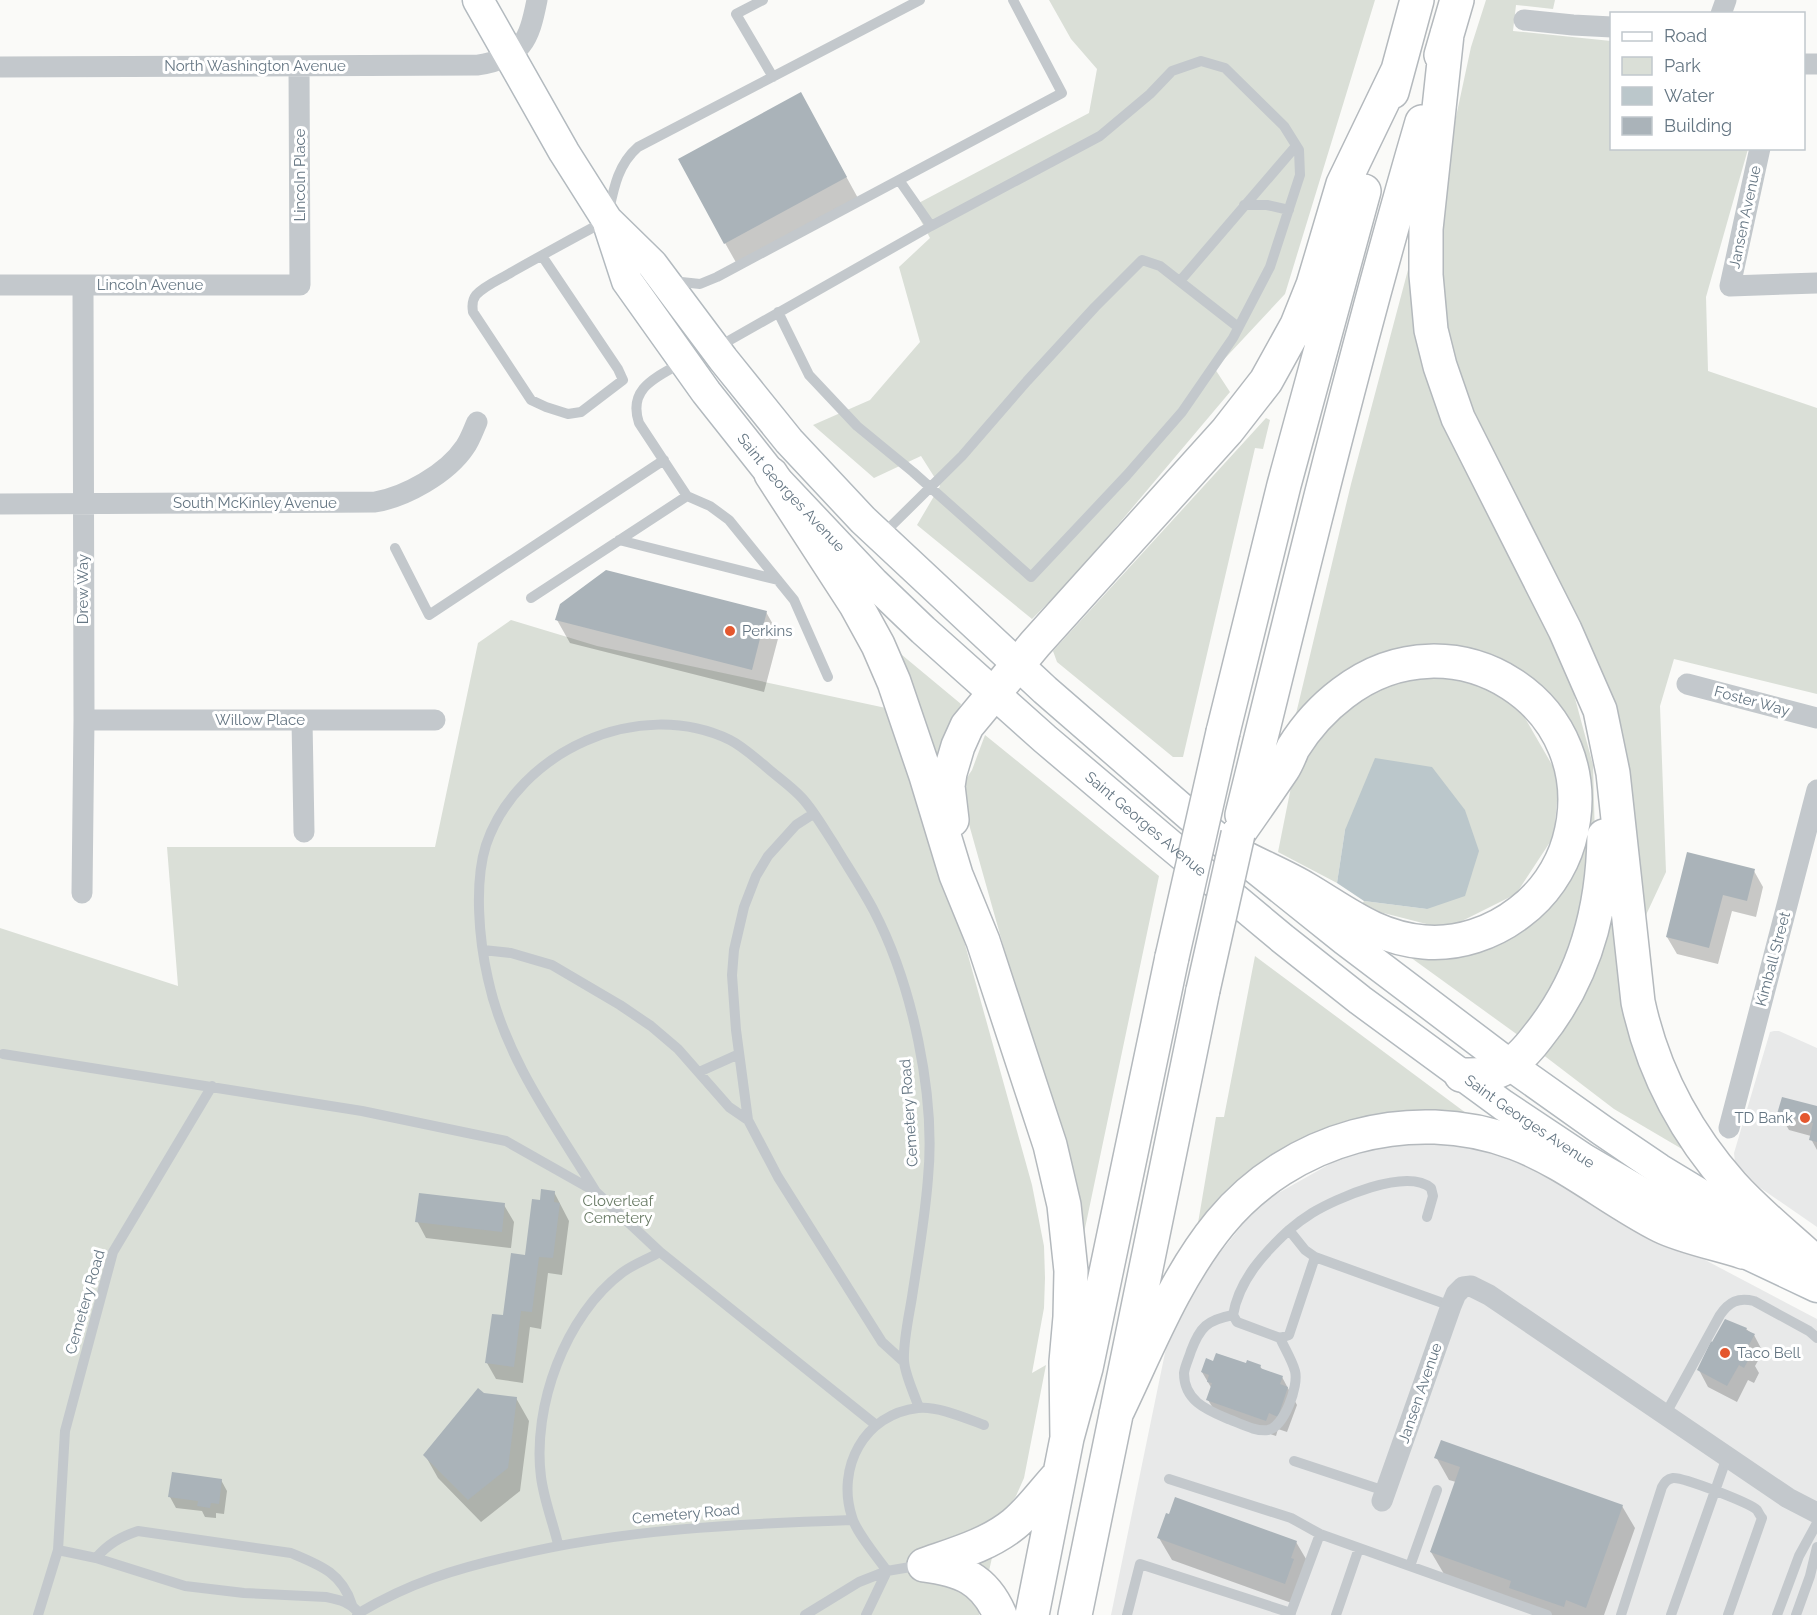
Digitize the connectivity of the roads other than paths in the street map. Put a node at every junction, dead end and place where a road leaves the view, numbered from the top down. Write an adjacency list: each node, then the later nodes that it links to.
1 (478, 0): 11 (main road, Saint Georges Avenue)
2 (537, 0): 11 (street)
3 (763, 0): 15 (lane)
4 (920, 0): 15 (lane)
5 (1013, 0): 18 (lane)
6 (1417, 0): 14 (highway)
7 (1457, 0): 10 (highway)
8 (1524, 20): 9 (street)
9 (1610, 27)
10 (1447, 34): 51 (highway); 59 (highway)
11 (508, 56): 12 (street, North Washington Avenue); 21 (main road, Saint Georges Avenue)
12 (299, 66): 13 (street, North Washington Avenue); 29 (street, Lincoln Place)
13 (0, 67)
14 (1398, 70): 50 (highway); 93 (highway, bridge)
15 (773, 76): 21 (lane)
16 (1296, 146): 19 (lane); 20 (lane); 22 (lane)
17 (1760, 150): 26 (street, Jansen Avenue)
18 (899, 180): 22 (lane); 24 (lane)
19 (1244, 205): 20 (lane); 25 (lane)
20 (1289, 210): 31 (lane)
21 (607, 220): 23 (lane); 24 (main road, Saint Georges Avenue); 33 (main road, Saint Georges Avenue)
22 (931, 226): 30 (lane)
23 (542, 255): 34 (lane); 34 (lane)
24 (663, 279): 32 (main road, Saint Georges Avenue)
25 (1180, 281): 31 (lane); 39 (lane)
26 (1817, 283)
27 (0, 285): 28 (street, Lincoln Avenue)
28 (83, 285): 29 (street, Lincoln Avenue); 42 (street, Drew Way)
29 (300, 285)
30 (778, 312): 32 (lane); 39 (lane)
31 (1238, 327): 39 (lane)
32 (715, 348): 43 (main road, Saint Georges Avenue)
33 (683, 362): 35 (lane); 38 (main road, Saint Georges Avenue)
34 (623, 381): 35 (lane)
35 (639, 394): 37 (lane)
36 (477, 422): 42 (street, South McKinley Avenue)
37 (664, 460): 40 (lane); 45 (lane)
38 (771, 474): 49 (main road, Saint Georges Avenue); 65 (highway)
39 (929, 486): 43 (lane)
40 (687, 496): 44 (lane); 46 (lane)
41 (0, 504): 42 (street, South McKinley Avenue)
42 (83, 504): 56 (street, Drew Way)
43 (880, 536): 48 (main road, Saint Georges Avenue)
44 (619, 540): 46 (lane); 47 (lane)
45 (395, 548)
46 (778, 580): 52 (lane)
47 (531, 598)
48 (980, 629): 49 (main road); 50 (main road, Saint Georges Avenue)
49 (923, 630): 54 (main road, Saint Georges Avenue)
50 (1017, 664): 54 (highway); 63 (main road, Saint Georges Avenue)
51 (1583, 674): 69 (highway); 81 (highway)
52 (828, 677)
53 (1687, 684): 55 (street, Foster Way)
54 (994, 692): 65 (highway); 71 (main road, Saint Georges Avenue)
55 (1817, 718)
56 (84, 720): 57 (street, Willow Place); 64 (street, Drew Way)
57 (302, 720): 58 (street, Willow Place); 62 (street)
58 (435, 720)
59 (1270, 763): 63 (highway); 63 (highway)
60 (1817, 790): 74 (street, Kimball Street)
61 (813, 814): 66 (lane, Cemetery Road); 68 (lane, Cemetery Road); 87 (lane, Cemetery Road)
62 (304, 832)
63 (1240, 846): 69 (main road, Saint Georges Avenue); 89 (highway, bridge)
64 (82, 893)
65 (983, 941): 93 (highway)
66 (483, 950): 70 (lane, Cemetery Road); 75 (lane, Cemetery Road)
67 (3, 1054): 72 (lane, Cemetery Road)
68 (739, 1054): 70 (lane); 73 (lane, Cemetery Road)
69 (1510, 1065): 71 (highway); 81 (main road, Saint Georges Avenue)
70 (699, 1072): 73 (lane, Cemetery Road)
71 (1461, 1075): 79 (main road, Saint Georges Avenue)
72 (212, 1086): 75 (lane, Cemetery Road); 108 (lane, Cemetery Road)
73 (748, 1120): 87 (lane, Cemetery Road)
74 (1729, 1128)
75 (596, 1192): 78 (lane, Cemetery Road)
76 (1427, 1216): 77 (lane)
77 (1289, 1230): 80 (lane); 84 (lane)
78 (660, 1252): 91 (lane, Cemetery Road); 105 (lane)
79 (1743, 1252): 82 (main road, Saint Georges Avenue); 89 (highway)
80 (1315, 1257): 83 (lane); 85 (lane)
81 (1817, 1264)
82 (1817, 1287)
83 (1450, 1306): 90 (street, Jansen Avenue); 100 (street, Jansen Avenue)
84 (1233, 1314): 85 (lane); 85 (lane)
85 (1280, 1338)
86 (1817, 1338): 90 (lane)
87 (904, 1362): 88 (lane, Cemetery Road)
88 (919, 1407): 91 (lane); 92 (lane)
89 (1116, 1414): 121 (highway)
90 (1665, 1415): 94 (street)
91 (876, 1425): 102 (lane)
92 (984, 1425)
93 (1067, 1438): 96 (highway)
94 (1727, 1457): 99 (lane); 101 (street)
95 (1294, 1461): 100 (lane)
96 (1061, 1473): 110 (highway); 120 (highway)
97 (1169, 1479): 104 (lane)
98 (1437, 1490): 111 (lane)
99 (1714, 1491): 124 (lane); 125 (lane); 126 (lane)
100 (1384, 1496)
101 (1817, 1513)
102 (852, 1520): 105 (lane, Cemetery Road); 112 (lane)
103 (1817, 1523): 127 (lane)
104 (1320, 1534): 107 (lane); 115 (lane)
105 (558, 1544): 114 (lane, Cemetery Road)
106 (1817, 1547): 128 (lane)
107 (1359, 1548): 111 (lane); 122 (lane)
108 (58, 1550): 109 (lane); 116 (lane, Cemetery Road)
109 (96, 1558): 114 (lane); 114 (lane)
110 (924, 1565): 112 (lane); 119 (highway)
111 (1410, 1566): 123 (lane)
112 (887, 1571): 117 (lane); 118 (lane)
113 (1128, 1610): 115 (lane)
114 (357, 1612)
115 (1290, 1614)
116 (38, 1615)
117 (805, 1615)
118 (866, 1615)
119 (1000, 1615)
120 (1032, 1615)
121 (1075, 1615)
122 (1336, 1615)
123 (1547, 1615)
124 (1621, 1615)
125 (1671, 1615)
126 (1728, 1615)
127 (1777, 1615)
128 (1796, 1615)

